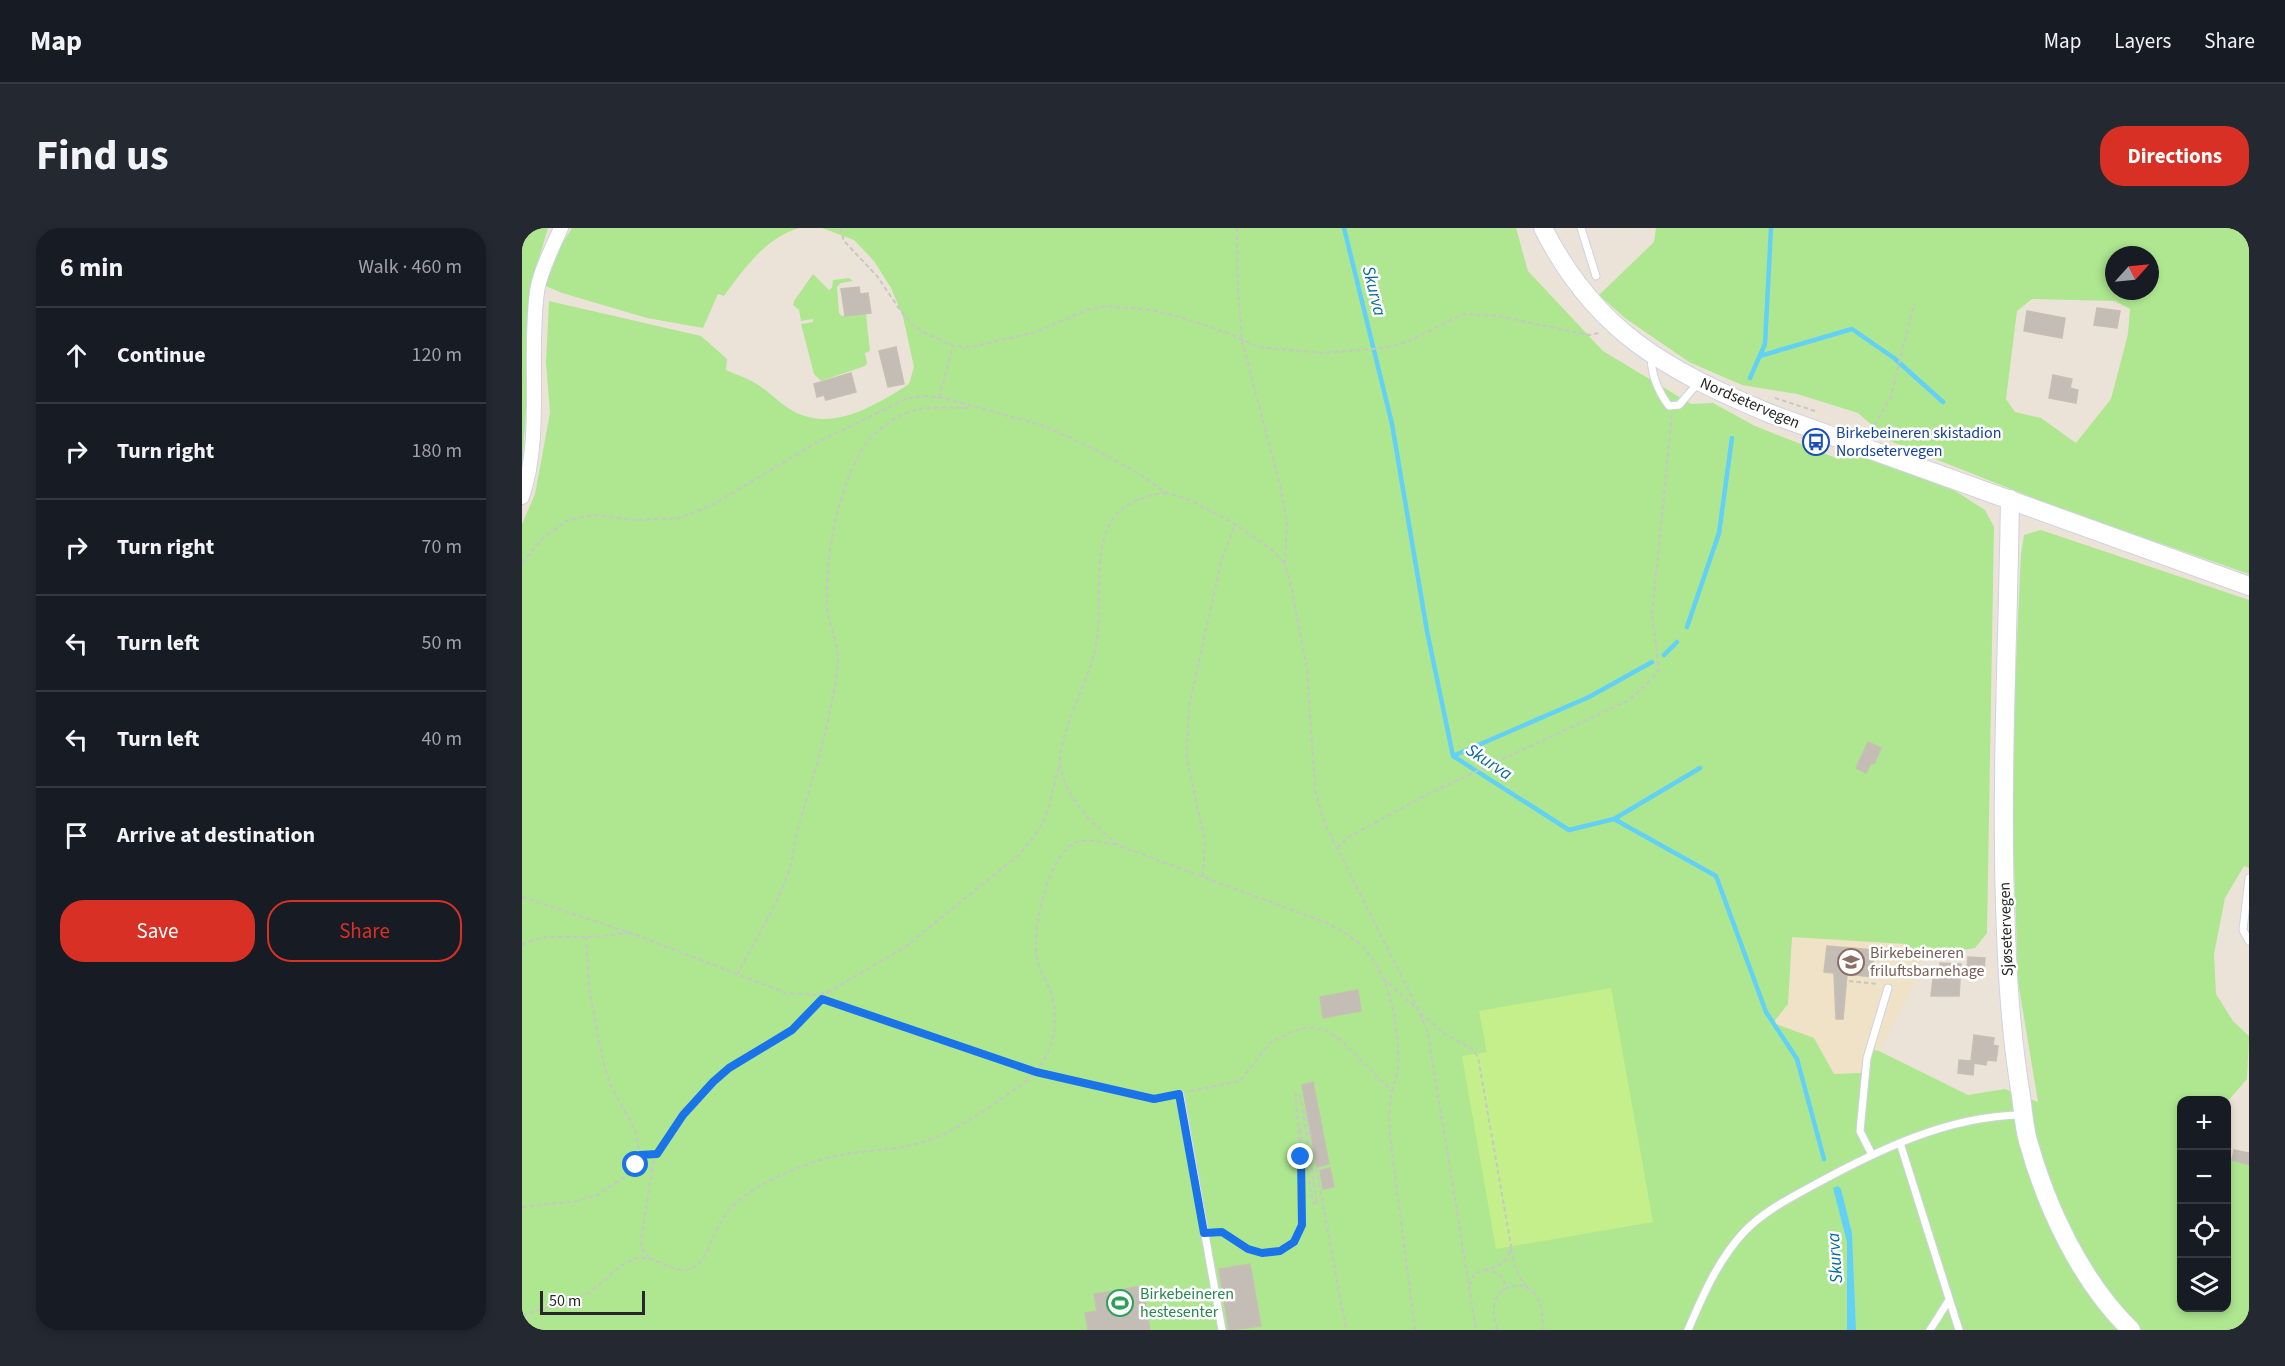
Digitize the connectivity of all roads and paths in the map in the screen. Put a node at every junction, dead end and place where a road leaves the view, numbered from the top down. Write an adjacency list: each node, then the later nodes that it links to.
1 (561, 228): 18 (street)
2 (840, 228): 10 (path)
3 (1237, 228): 9 (path)
4 (1543, 228): 11 (street, Nordsetervegen)
5 (1581, 228): 6 (lane)
6 (1596, 276)
7 (1914, 304): 16 (path)
8 (1600, 333): 9 (path)
9 (1242, 341): 10 (path); 22 (path)
10 (953, 346): 13 (path)
11 (1651, 355): 12 (street, Nordsetervegen); 14 (lane)
12 (1699, 382): 14 (lane); 16 (street, Nordsetervegen)
13 (939, 398): 15 (path); 21 (path)
14 (1673, 406): 26 (path)
15 (973, 408): 17 (path); 34 (path)
16 (1859, 445): 19 (street, Nordsetervegen)
17 (1167, 493): 20 (path); 24 (path)
18 (522, 497)
19 (2010, 500): 23 (street, Nordsetervegen); 45 (street, Sjøsetervegen)
20 (1235, 524): 22 (path); 27 (path)
21 (522, 563)
22 (1285, 564): 26 (path)
23 (2249, 586)
24 (1060, 762): 25 (path); 38 (path)
25 (1120, 846): 27 (path); 41 (path)
26 (1337, 848): 40 (path)
27 (1203, 876): 35 (path)
28 (2249, 878): 32 (lane)
29 (522, 897): 30 (path)
30 (631, 933): 31 (path); 34 (path)
31 (586, 937): 33 (path); 49 (path)
32 (2249, 941)
33 (522, 945)
34 (737, 975): 38 (path)
35 (1381, 976): 40 (path); 42 (path)
36 (1849, 981): 37 (path)
37 (1888, 987): 50 (lane)
38 (830, 991): 39 (path)
39 (822, 999): 41 (path); 48 (path)
40 (1419, 1011): 53 (path); 56 (path)
41 (1036, 1072): 43 (path); 54 (path)
42 (1392, 1091): 43 (path); 63 (path)
43 (1179, 1094): 52 (lane)
44 (1303, 1112): 46 (path); 46 (path); 62 (path)
45 (2024, 1115): 47 (lane); 70 (street, Sjøsetervegen)
46 (1297, 1116): 52 (path)
47 (1900, 1143): 50 (lane); 59 (lane)
48 (657, 1154): 49 (path); 54 (path)
49 (640, 1155): 51 (path)
50 (1872, 1155): 67 (lane)
51 (522, 1207)
52 (1204, 1233): 61 (lane)
53 (1511, 1246): 55 (path); 58 (path)
54 (650, 1258): 60 (path)
55 (1484, 1269): 56 (path); 57 (path)
56 (1469, 1286): 64 (path)
57 (1503, 1290): 58 (path); 65 (path)
58 (1530, 1290): 66 (path)
59 (1950, 1300): 68 (lane); 69 (lane)
60 (522, 1315)
61 (1222, 1330)
62 (1347, 1330)
63 (1415, 1330)
64 (1476, 1330)
65 (1497, 1330)
66 (1544, 1330)
67 (1688, 1330)
68 (1930, 1330)
69 (1959, 1330)
70 (2131, 1330)

